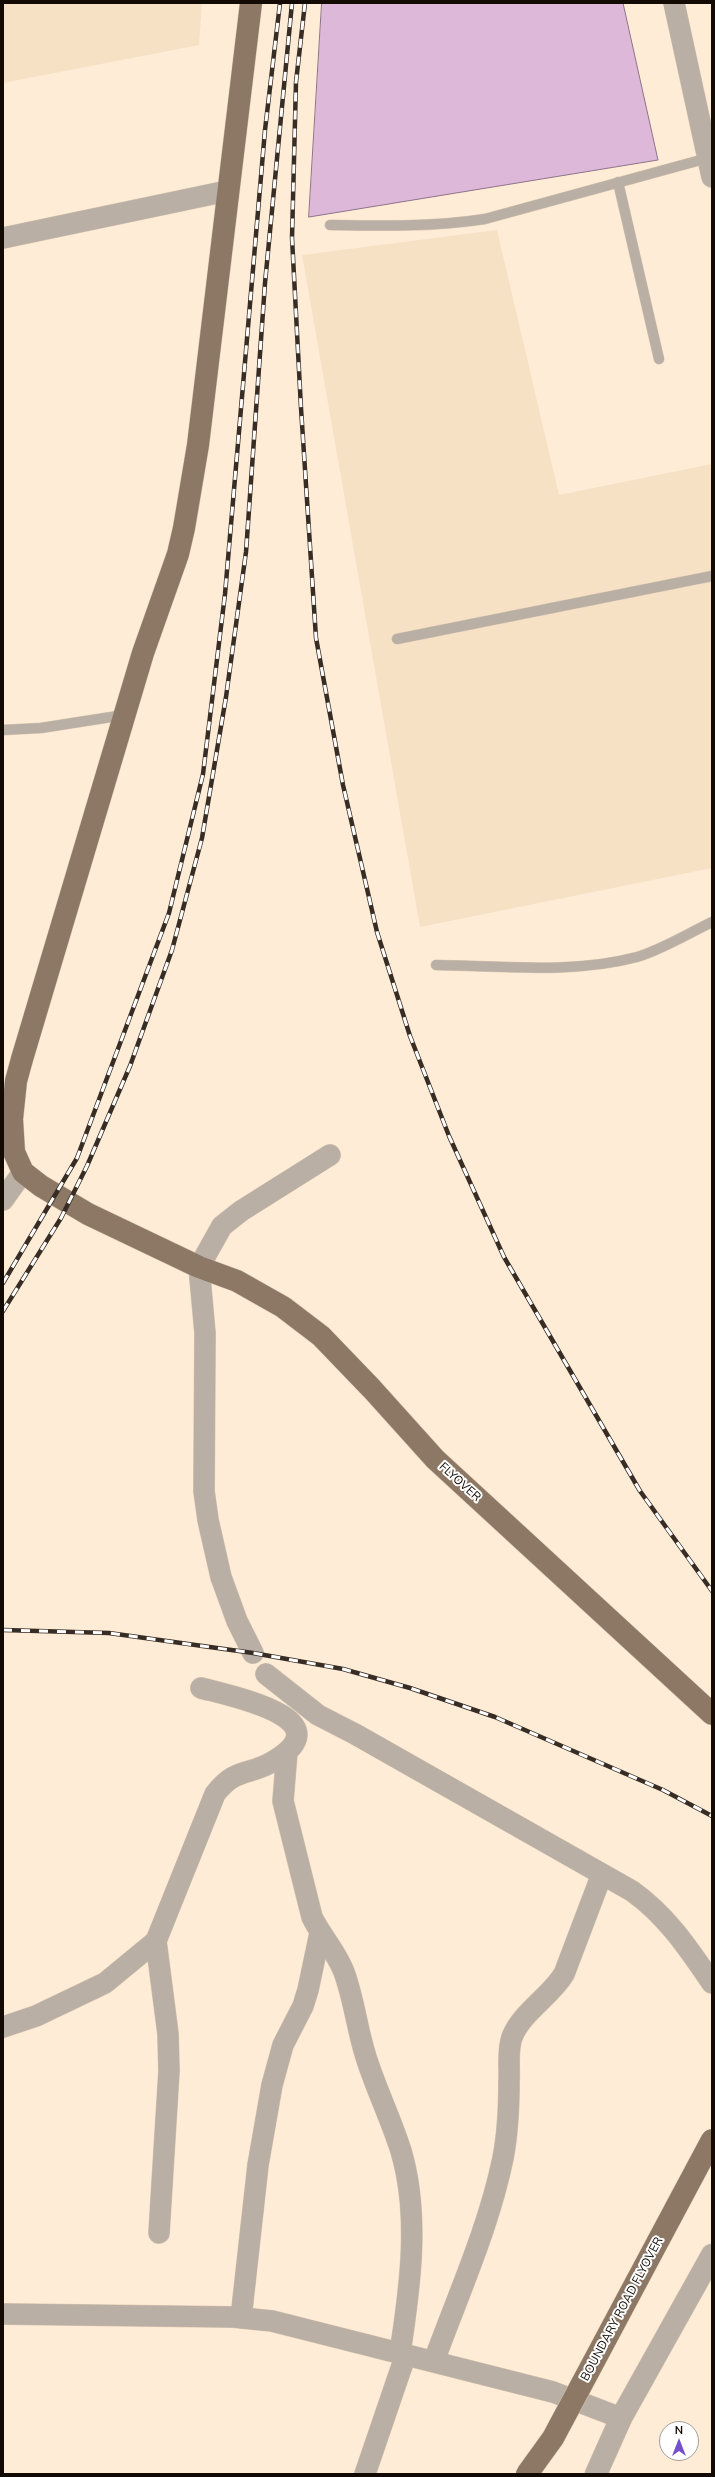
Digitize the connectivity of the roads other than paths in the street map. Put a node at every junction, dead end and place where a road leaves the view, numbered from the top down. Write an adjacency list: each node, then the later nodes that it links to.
1 (251, 3): 5 (main road)
2 (674, 3): 3 (street)
3 (711, 164): 4 (lane)
4 (618, 182): 6 (lane); 8 (lane)
5 (227, 191): 7 (street); 11 (main road)
6 (330, 225)
7 (3, 238)
8 (659, 359)
9 (712, 576): 10 (lane)
10 (397, 639)
11 (124, 715): 12 (lane); 16 (main road)
12 (3, 730)
13 (712, 922): 14 (lane)
14 (436, 965)
15 (330, 1155): 18 (street)
16 (23, 1172): 17 (street); 18 (main road, FLYOVER)
17 (3, 1200)
18 (199, 1267): 19 (street); 22 (main road, FLYOVER)
19 (253, 1653)
20 (266, 1674): 24 (street)
21 (201, 1688): 23 (street)
22 (712, 1714)
23 (287, 1752): 25 (street); 26 (street)
24 (602, 1874): 27 (street); 35 (street)
25 (320, 1933): 33 (street); 34 (street)
26 (156, 1941): 28 (street); 30 (street)
27 (712, 1983)
28 (3, 2027)
29 (712, 2140): 38 (main road, BOUNDARY ROAD FLYOVER, bridge)
30 (158, 2233)
31 (712, 2255): 36 (street)
32 (3, 2314): 33 (street)
33 (241, 2318): 34 (street)
34 (403, 2353): 35 (street); 37 (street)
35 (434, 2361): 36 (street)
36 (622, 2418): 39 (street)
37 (365, 2474)
38 (527, 2474)
39 (596, 2474)

